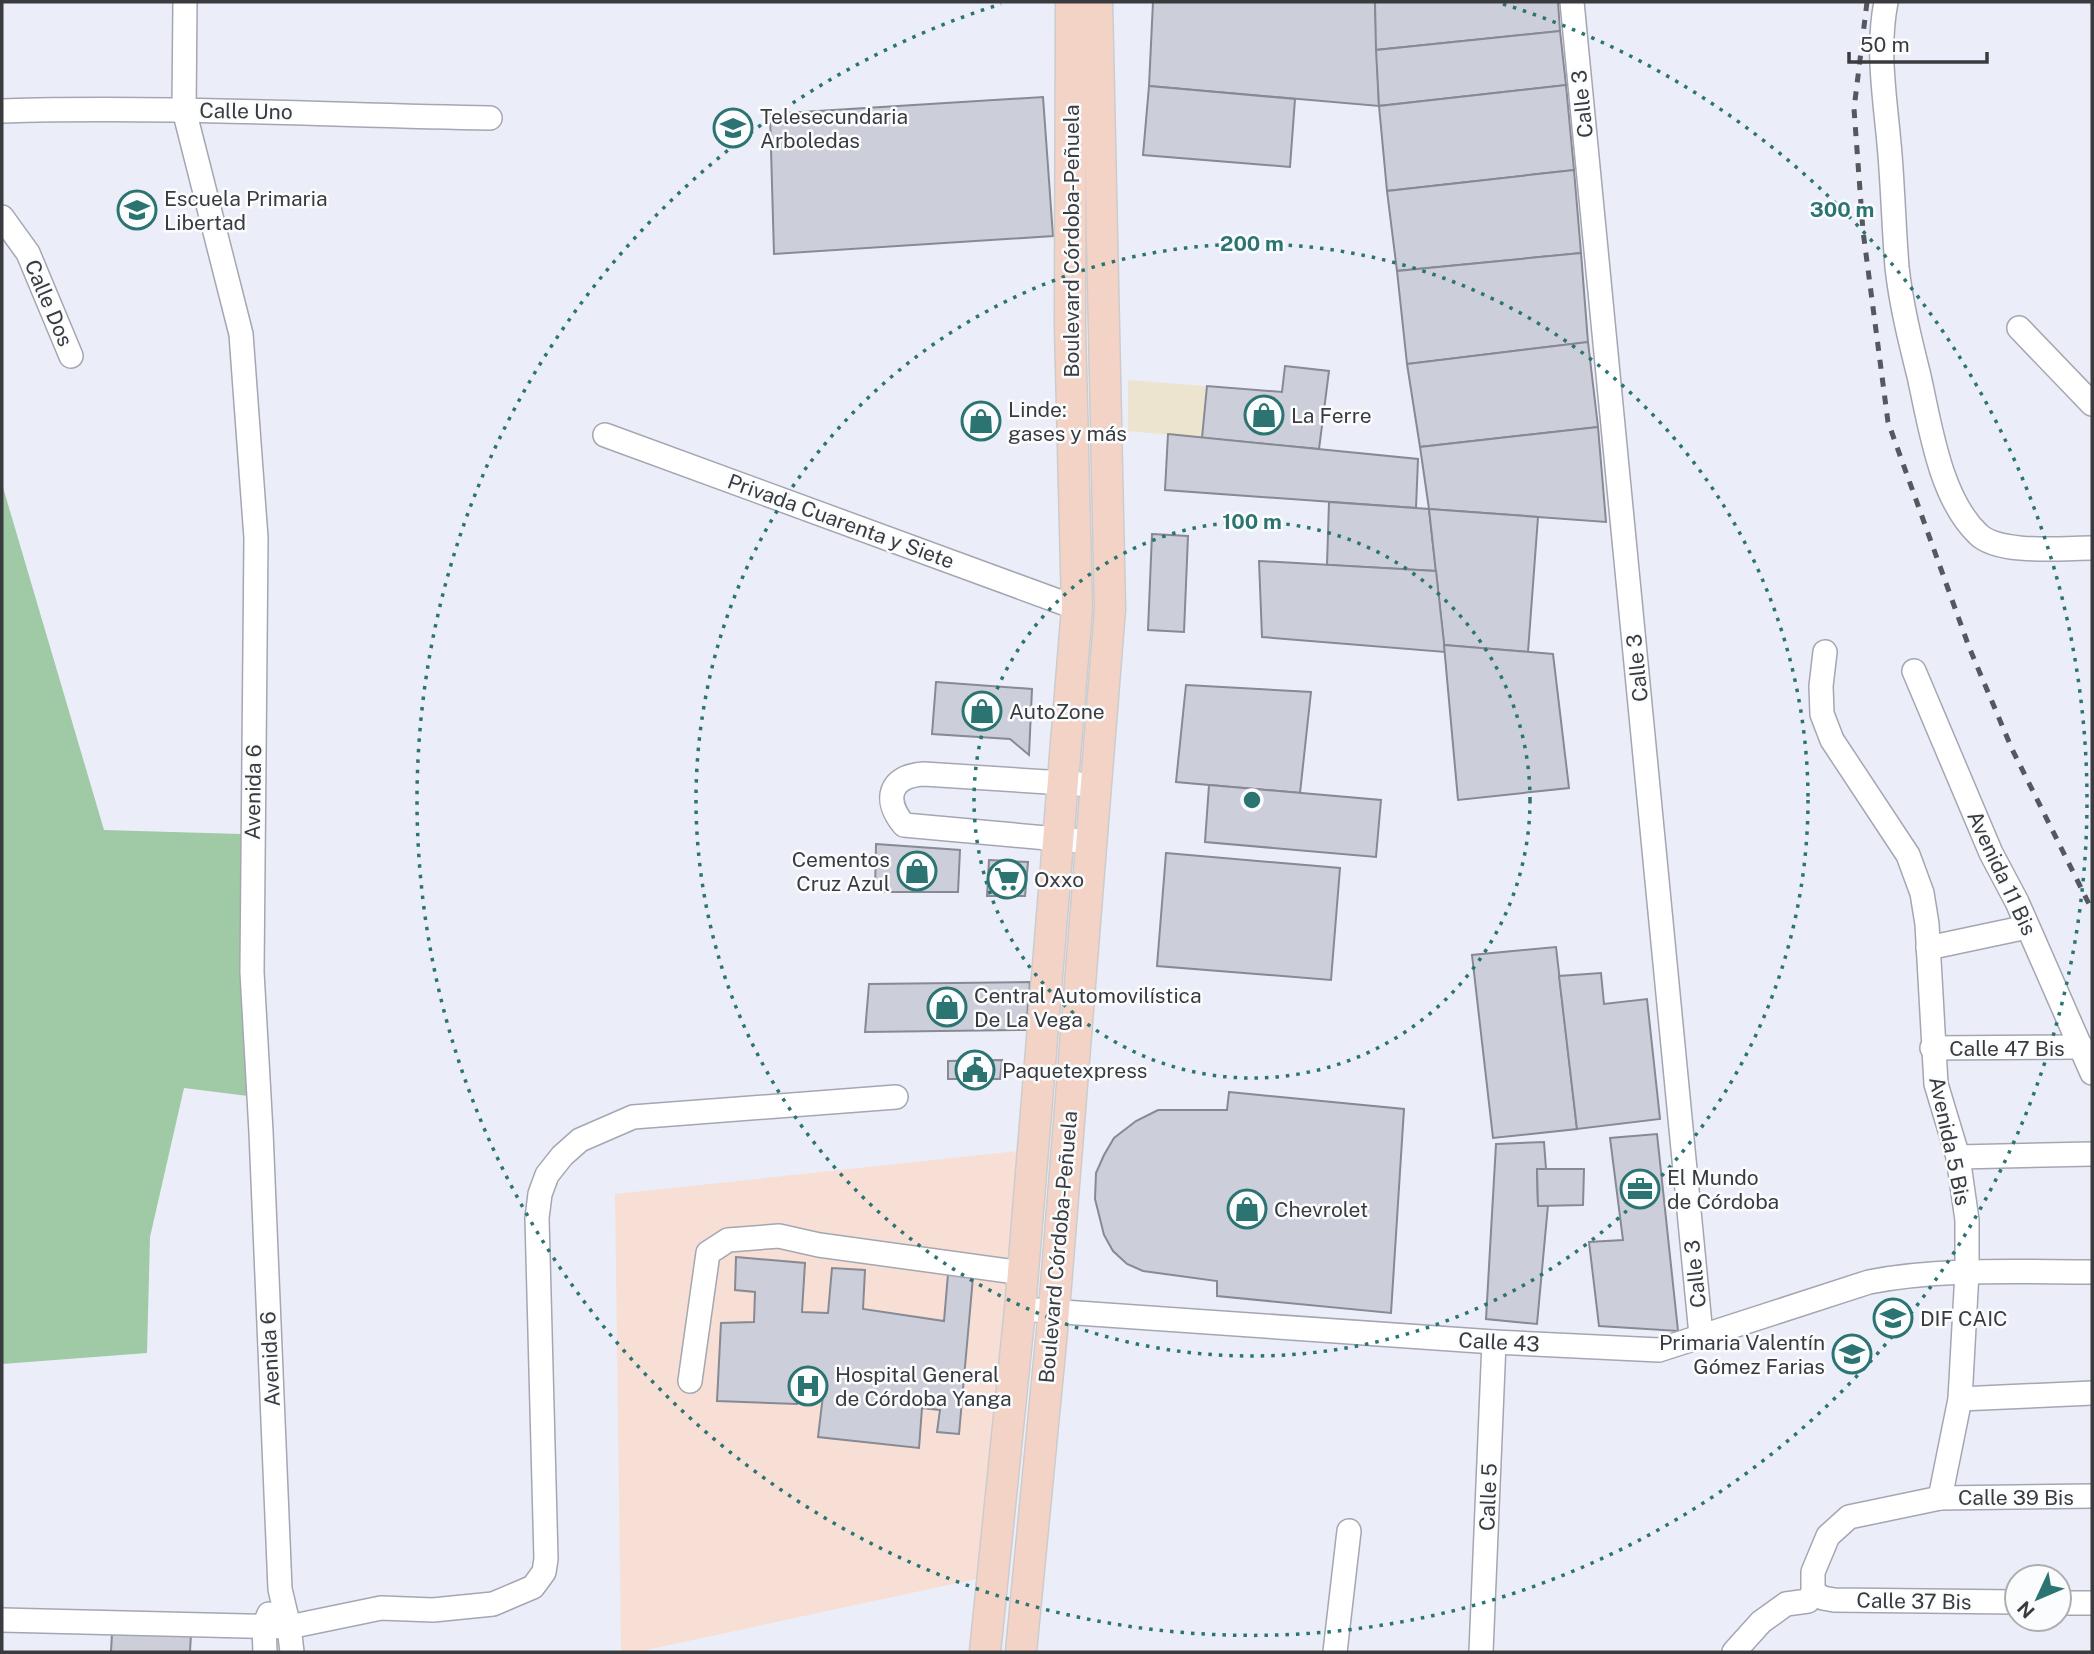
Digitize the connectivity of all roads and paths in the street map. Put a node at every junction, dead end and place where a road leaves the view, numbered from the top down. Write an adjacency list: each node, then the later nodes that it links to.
1 (185, 2): 6 (street, Avenida 6)
2 (1071, 2): 15 (main road, Boulevard Córdoba-Peñuela)
3 (1097, 2): 16 (main road, Boulevard Córdoba-Peñuela)
4 (1572, 2): 36 (street, Calle 3)
5 (1886, 2): 14 (street)
6 (184, 110): 7 (street, Calle Uno); 8 (street, Calle Uno); 44 (street, Avenida 6)
7 (2, 111)
8 (489, 118)
9 (2, 217): 11 (street, Calle Dos)
10 (2019, 328): 12 (street)
11 (71, 355)
12 (2092, 404)
13 (606, 435): 15 (street, Privada Cuarenta y Siete)
14 (2092, 548)
15 (1077, 608): 16 (main road); 19 (main road, Boulevard Córdoba-Peñuela)
16 (1110, 609): 20 (main road, Boulevard Córdoba-Peñuela)
17 (1825, 652): 24 (street, Avenida 5 Bis)
18 (1914, 671): 23 (street, Avenida 11 Bis)
19 (1063, 783): 20 (street); 21 (main road, Boulevard Córdoba-Peñuela); 21 (street)
20 (1095, 785): 22 (main road, Boulevard Córdoba-Peñuela)
21 (1058, 840): 22 (street); 33 (main road, Boulevard Córdoba-Peñuela)
22 (1091, 842): 35 (main road, Boulevard Córdoba-Peñuela)
23 (2027, 927): 24 (street); 25 (street, Avenida 11 Bis)
24 (1928, 948): 26 (street, Avenida 5 Bis)
25 (2082, 1047): 26 (street, Calle 47 Bis); 27 (street, Avenida 11 Bis)
26 (1932, 1048): 30 (street, Avenida 5 Bis)
27 (2092, 1073)
28 (896, 1097): 51 (street)
29 (2092, 1154): 30 (street)
30 (1958, 1157): 31 (street, Avenida 5 Bis)
31 (1967, 1272): 32 (street, Calle 43); 36 (street, Calle 43); 40 (street, Avenida 5 Bis)
32 (2092, 1272)
33 (1022, 1273): 34 (main road, Boulevard Córdoba-Peñuela); 38 (street)
34 (1020, 1309): 35 (street, Calle 43); 54 (main road, Boulevard Córdoba-Peñuela)
35 (1054, 1310): 37 (street, Calle 43); 55 (main road, Boulevard Córdoba-Peñuela)
36 (1701, 1335): 37 (street, Calle 43)
37 (1494, 1342): 57 (street, Calle 5)
38 (690, 1381)
39 (2092, 1394): 40 (street)
40 (1960, 1399): 42 (street, Avenida 5 Bis)
41 (2092, 1496): 42 (street, Calle 39 Bis)
42 (1940, 1497): 45 (street)
43 (1349, 1531): 56 (street)
44 (280, 1589): 50 (street, Avenida 6); 51 (street, Avenida 6)
45 (1813, 1592): 46 (street, Calle 37 Bis); 58 (street)
46 (2003, 1602)
47 (2073, 1603): 48 (street)
48 (2092, 1603)
49 (2, 1619): 50 (street)
50 (264, 1626): 51 (street); 52 (street, Avenida 6)
51 (289, 1627): 53 (street, Avenida 6)
52 (265, 1652)
53 (292, 1652)
54 (985, 1652)
55 (1021, 1652)
56 (1335, 1652)
57 (1481, 1652)
58 (1734, 1652)

